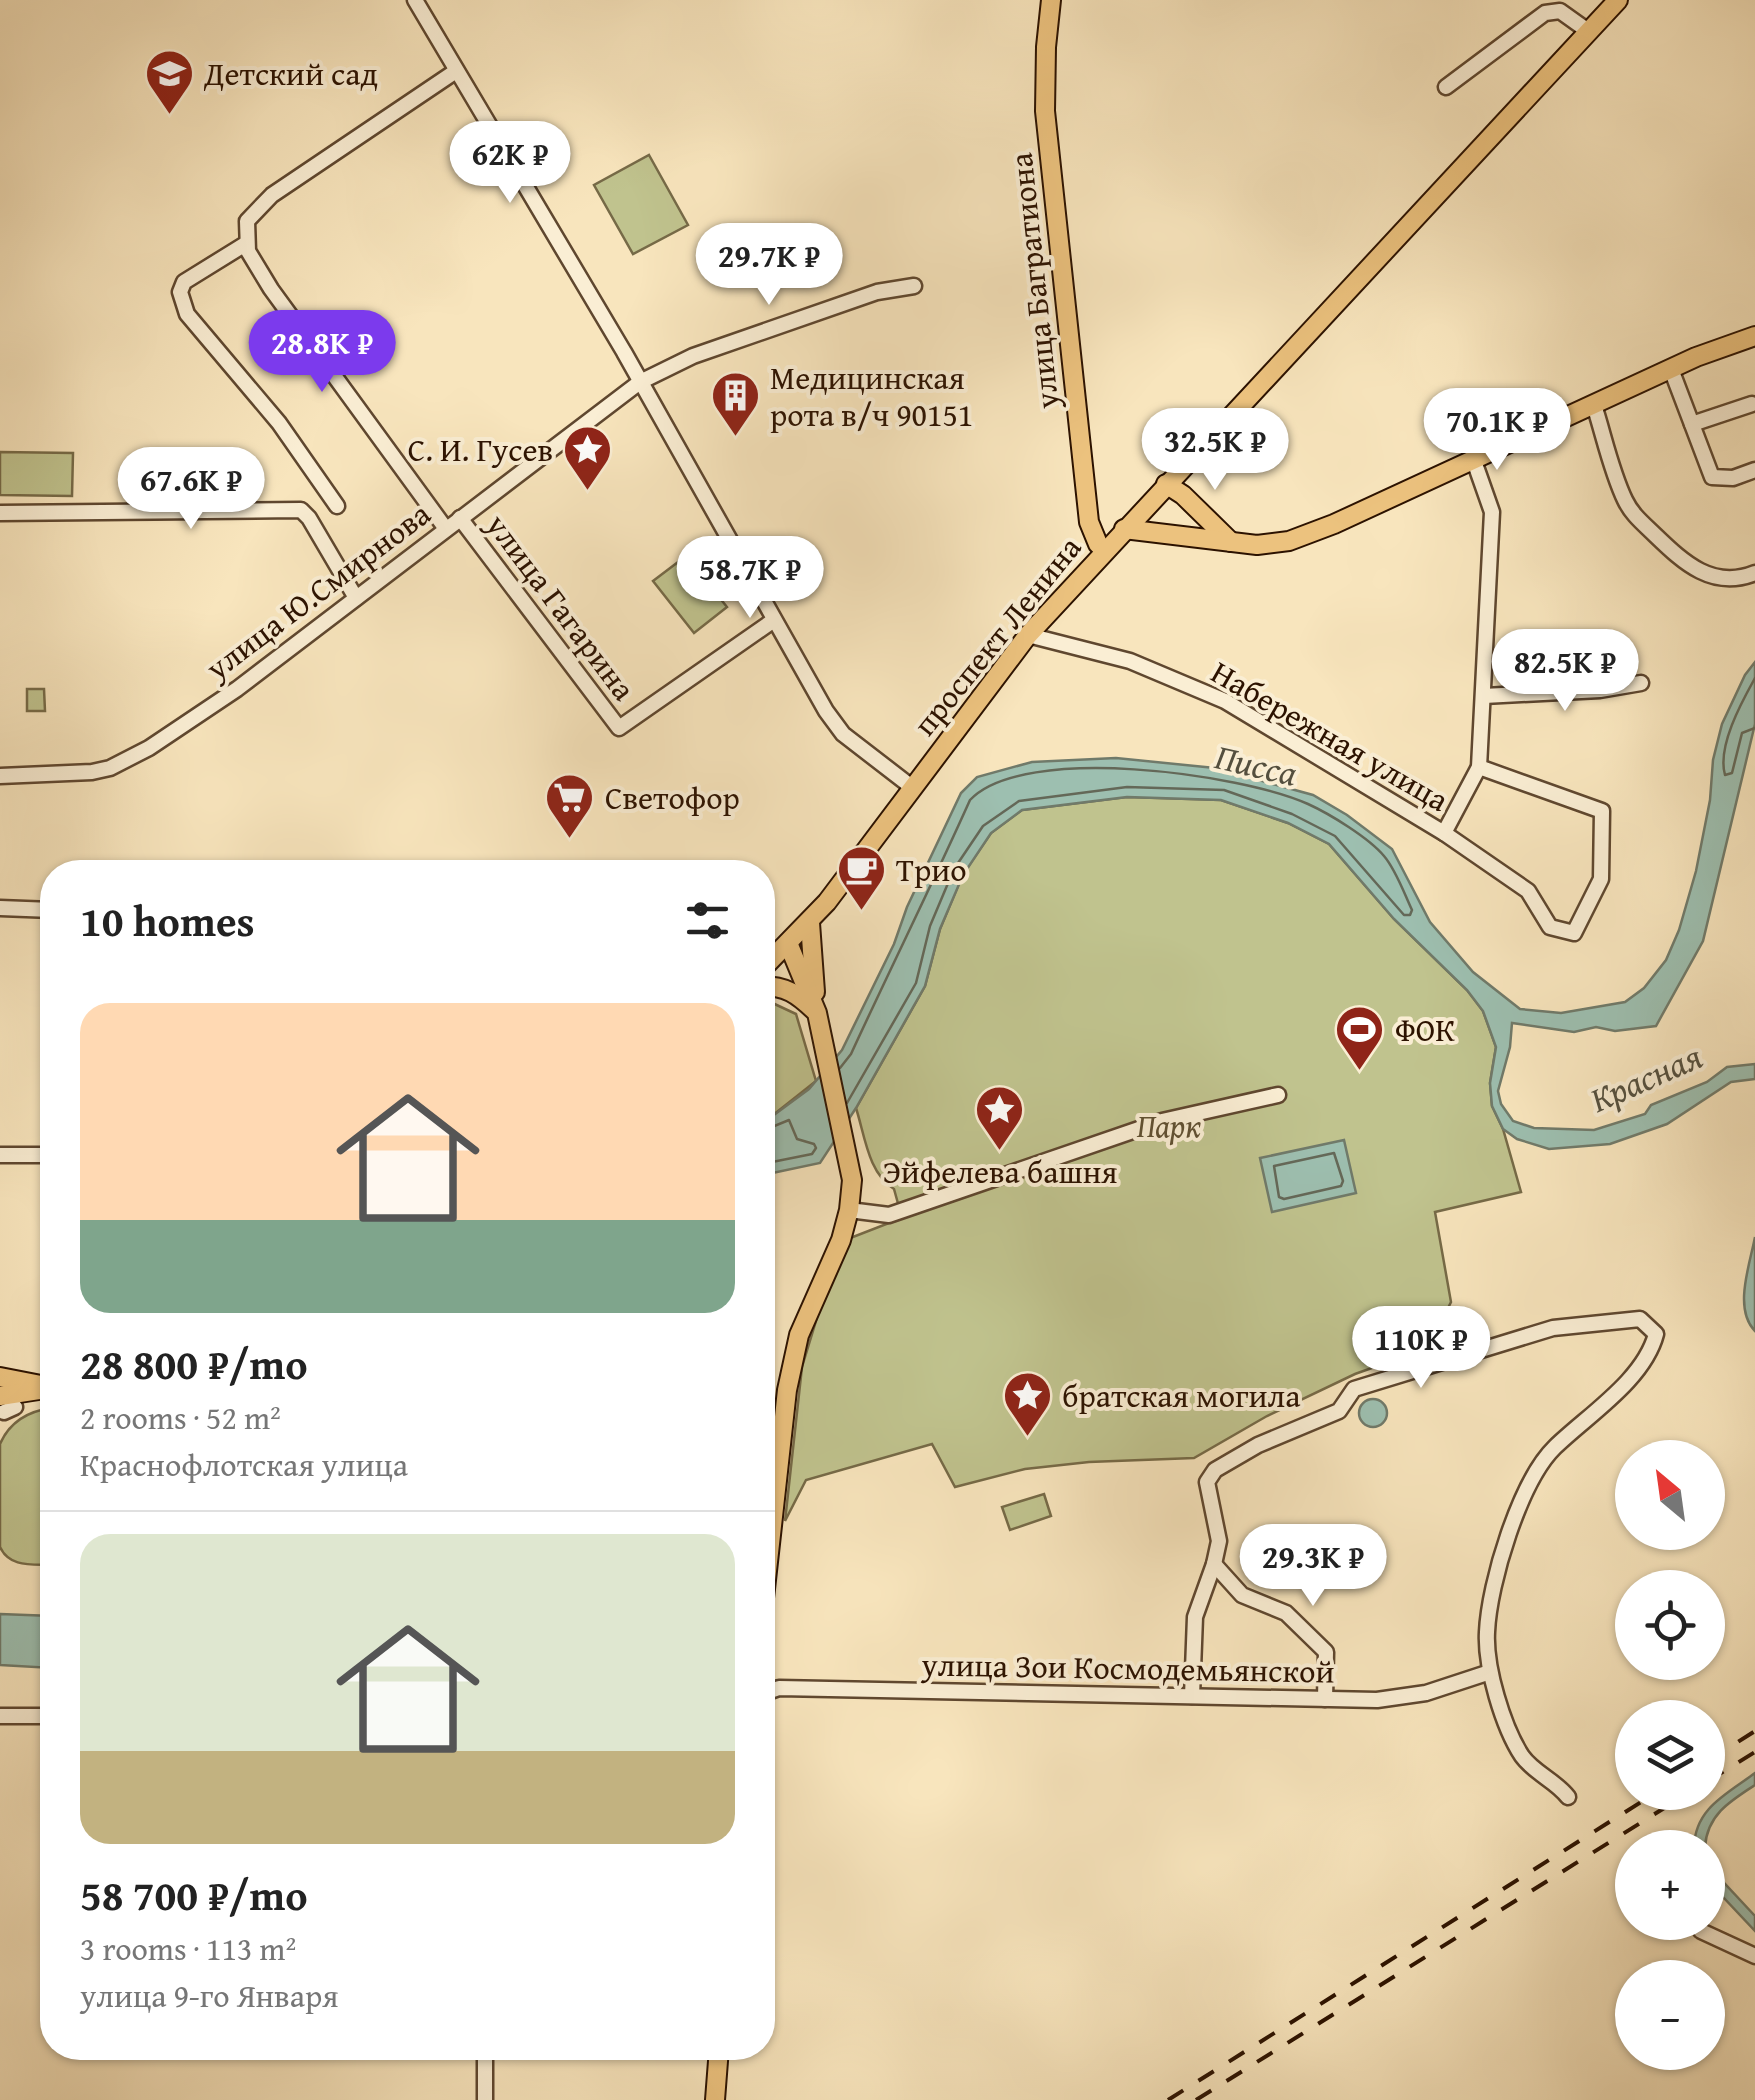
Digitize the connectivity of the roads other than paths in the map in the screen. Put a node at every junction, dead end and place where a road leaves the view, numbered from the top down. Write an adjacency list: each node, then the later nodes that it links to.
1 (416, 0): 5 (street)
2 (1052, 0): 24 (main road, улица Багратиона)
3 (1618, 0): 4 (main road, проспект Ленина)
4 (1588, 32): 6 (street); 17 (main road, проспект Ленина)
5 (456, 70): 7 (street); 11 (street)
6 (1446, 87)
7 (247, 243): 18 (street); 21 (street)
8 (914, 286): 11 (street, улица Ю.Смирнова)
9 (1755, 336): 10 (main road)
10 (1671, 369): 13 (main road); 14 (street)
11 (640, 382): 20 (street, улица Ю.Смирнова); 27 (street)
12 (1752, 404): 14 (street)
13 (1594, 405): 15 (main road); 25 (street)
14 (1692, 424): 16 (street)
15 (1474, 458): 23 (main road); 30 (street)
16 (1755, 470)
17 (1166, 484): 22 (main road, проспект Ленина); 23 (main road)
18 (336, 506)
19 (0, 512): 26 (street)
20 (460, 518): 21 (street, улица Ю.Смирнова); 27 (street, улица Гагарина)
21 (446, 529): 26 (street, улица Ю.Смирнова)
22 (1124, 530): 23 (main road); 24 (main road, проспект Ленина)
23 (1231, 542)
24 (1105, 552): 28 (main road, проспект Ленина)
25 (1755, 573)
26 (356, 598): 32 (street, улица Ю.Смирнова)
27 (774, 620): 33 (street)
28 (1028, 635): 33 (main road, проспект Ленина); 34 (street, Набережная улица)
29 (1641, 683): 30 (street)
30 (1484, 696): 31 (street)
31 (1479, 767): 34 (street); 34 (street, Набережная улица)
32 (0, 776)
33 (913, 788): 37 (main road, проспект Ленина)
34 (1444, 833)
35 (0, 908): 36 (street)
36 (40, 910)
37 (810, 923): 38 (main road, проспект Ленина); 41 (main road)
38 (788, 943): 39 (main road, проспект Ленина); 41 (main road)
39 (775, 956)
40 (775, 987): 41 (main road)
41 (817, 1012): 45 (main road)
42 (1278, 1095): 45 (street)
43 (0, 1155): 44 (street)
44 (40, 1155)
45 (850, 1210): 50 (main road)
46 (0, 1377): 47 (main road)
47 (40, 1385)
48 (40, 1392): 49 (main road)
49 (6, 1405)
50 (775, 1498)
51 (1214, 1564): 52 (street); 54 (street); 55 (street)
52 (1490, 1672): 55 (street, улица Зои Космодемьянской); 58 (street)
53 (775, 1689): 54 (street, улица Зои Космодемьянской)
54 (1192, 1696): 55 (street, улица Зои Космодемьянской)
55 (1325, 1699)
56 (0, 1716): 57 (street)
57 (40, 1716)
58 (1568, 1797)
59 (1720, 1940): 60 (street)
60 (1755, 1956)
61 (485, 2060): 63 (street)
62 (717, 2060): 64 (main road)
63 (485, 2100)
64 (714, 2100)

